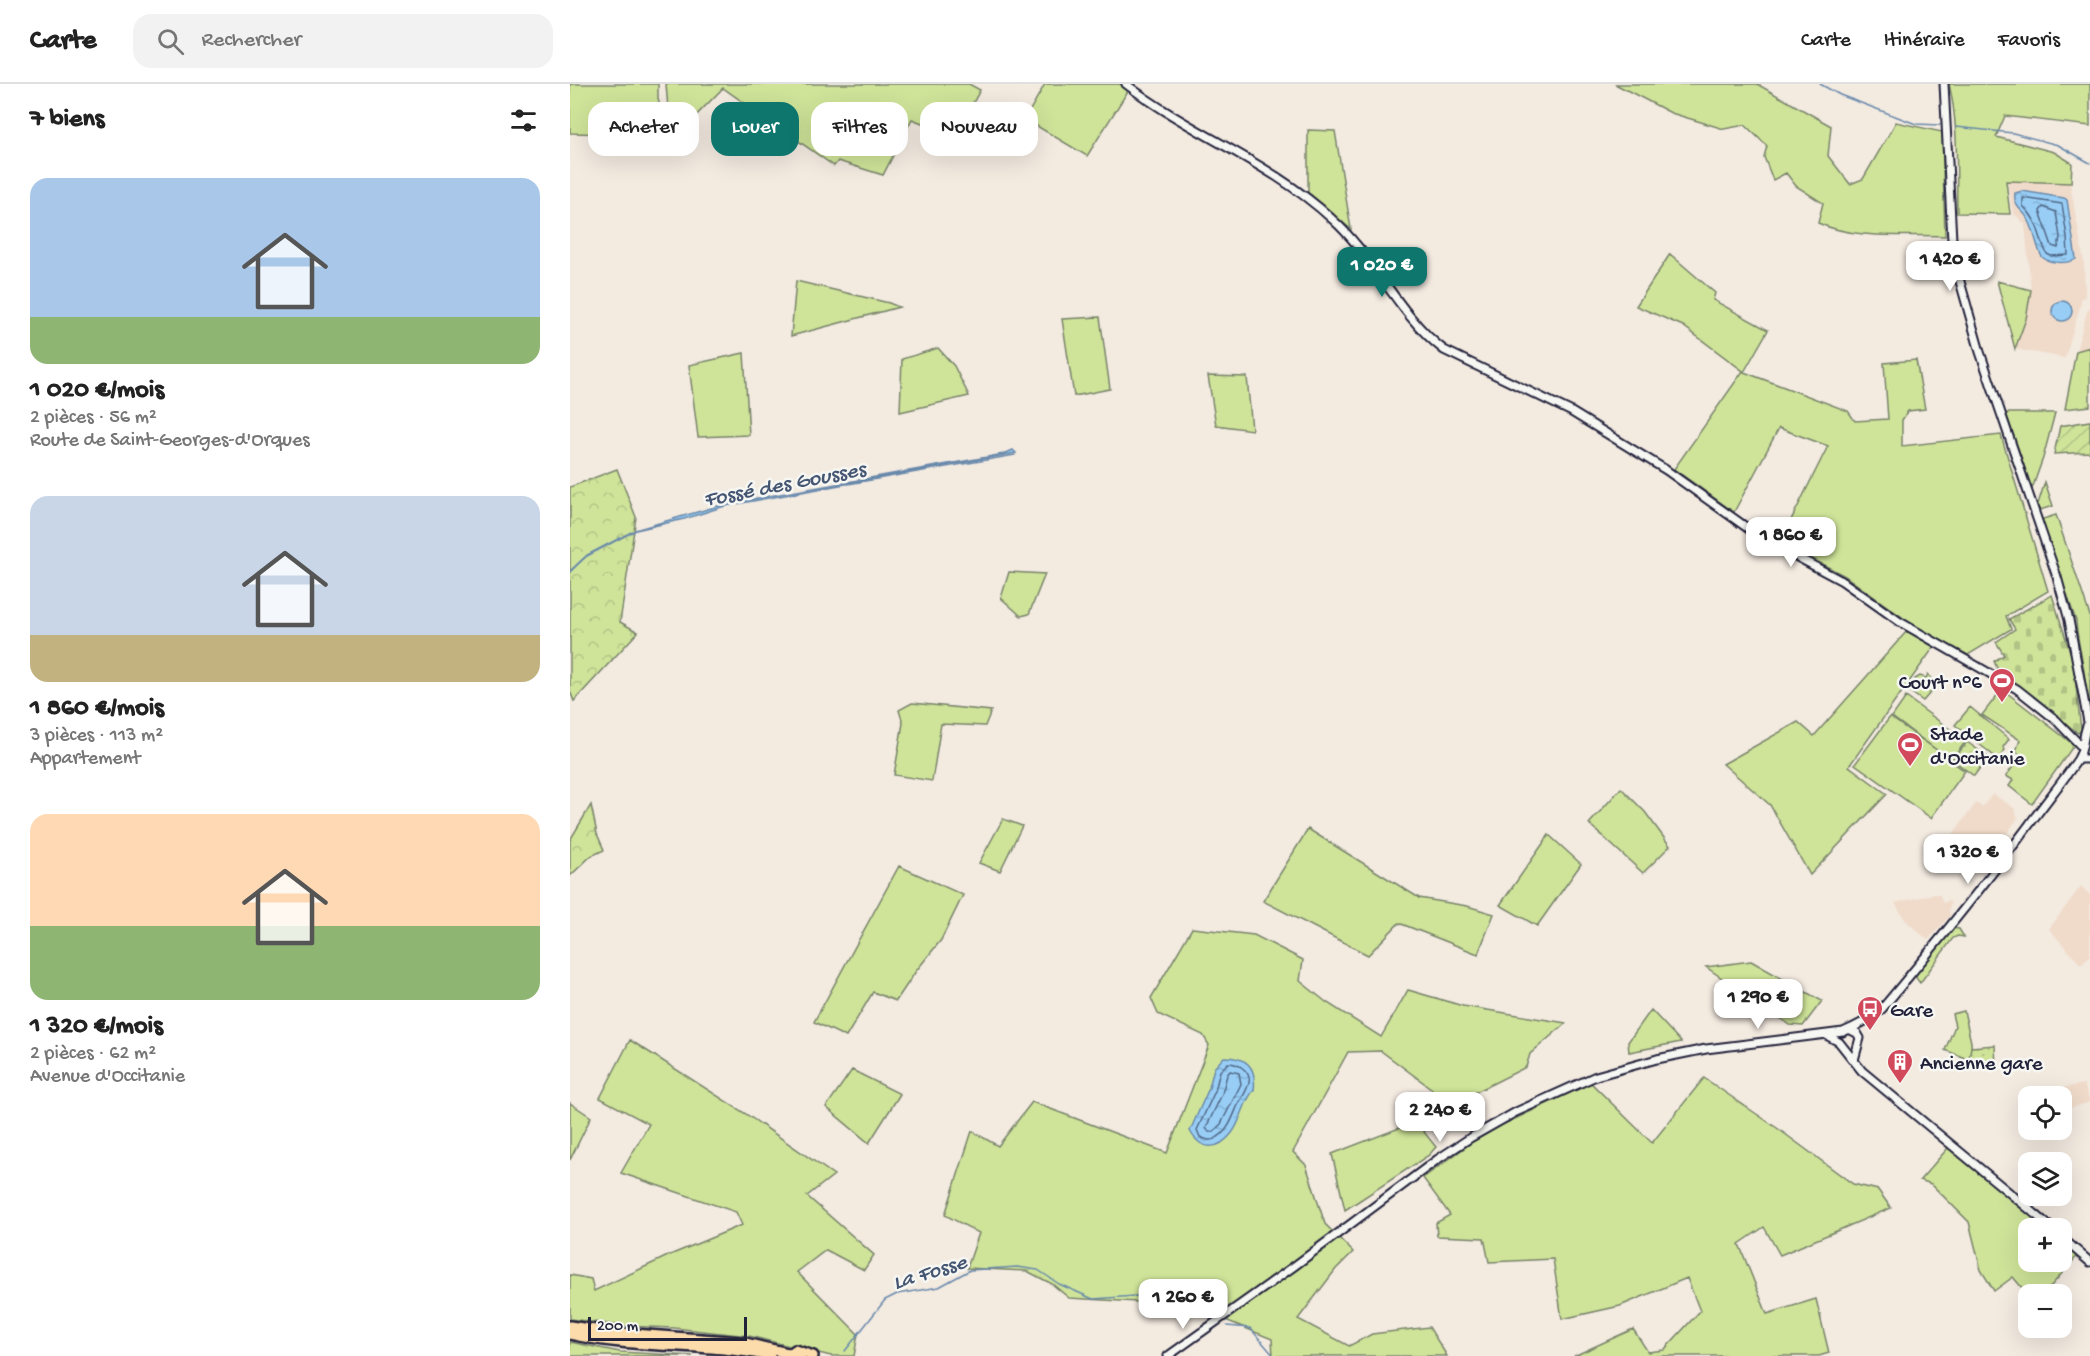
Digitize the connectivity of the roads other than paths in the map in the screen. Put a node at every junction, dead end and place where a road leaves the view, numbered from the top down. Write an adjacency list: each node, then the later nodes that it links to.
1 (1126, 84): 4 (street)
2 (1944, 84): 3 (street)
3 (2088, 717): 5 (street)
4 (2074, 737): 5 (street); 6 (street)
5 (2085, 739): 6 (street)
6 (2083, 755): 8 (street)
7 (1843, 1032): 8 (street); 9 (street); 10 (street)
8 (1854, 1032): 11 (street)
9 (1827, 1035): 10 (street); 24 (street)
10 (1839, 1042): 12 (street)
11 (1856, 1047): 12 (street); 13 (street)
12 (1846, 1050): 13 (street)
13 (1854, 1060): 14 (street)
14 (2040, 1218)
15 (2072, 1246): 16 (street)
16 (2090, 1262)
17 (570, 1326): 19 (highway)
18 (570, 1334): 19 (highway)
19 (679, 1341): 20 (highway); 21 (highway); 22 (highway); 23 (highway)
20 (756, 1356)
21 (770, 1356)
22 (800, 1356)
23 (813, 1356)
24 (1168, 1356)

